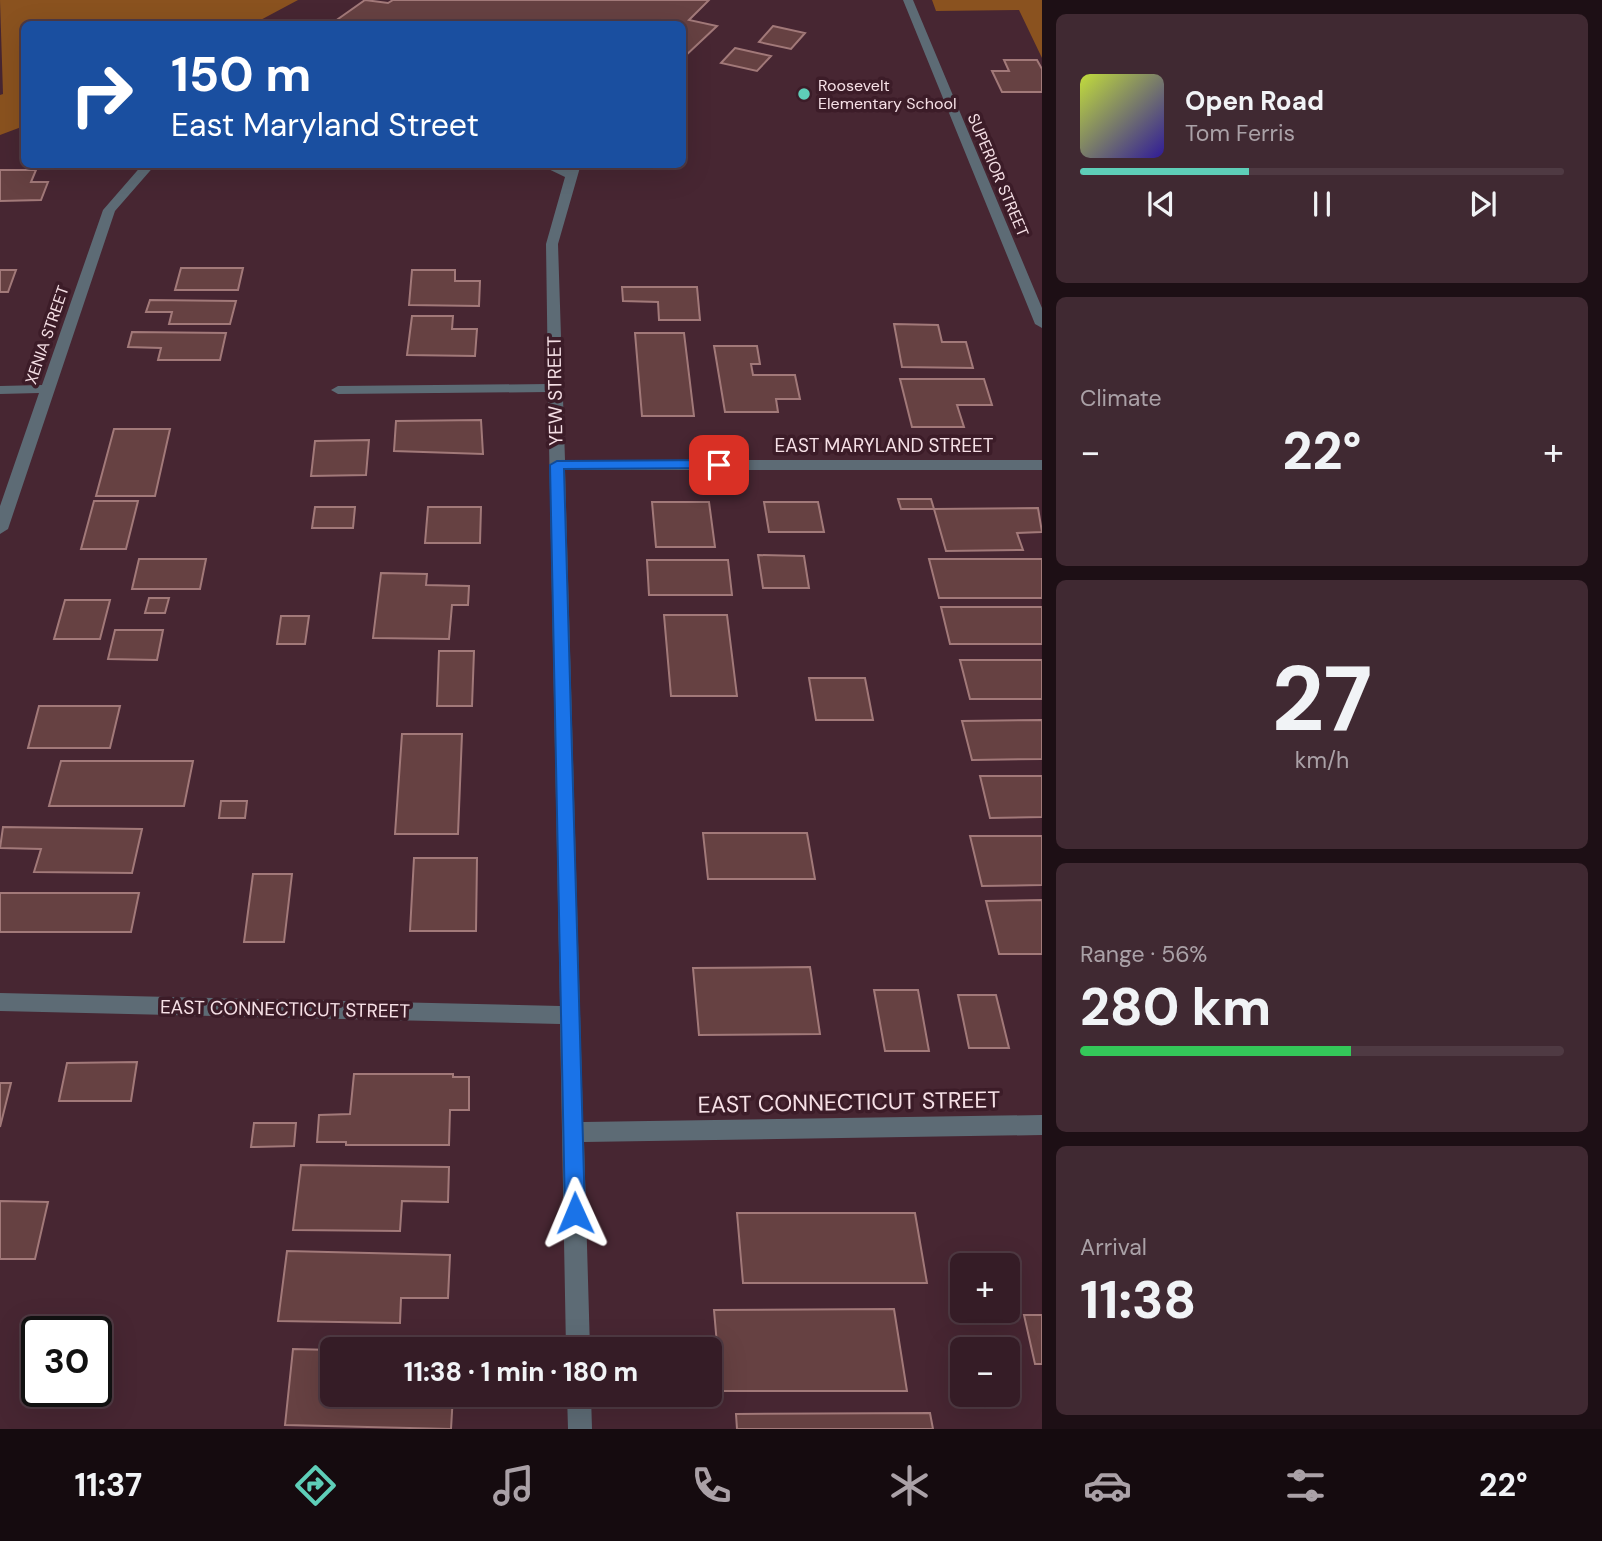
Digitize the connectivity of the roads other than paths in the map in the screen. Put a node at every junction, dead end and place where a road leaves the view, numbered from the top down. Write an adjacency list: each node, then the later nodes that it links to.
1 (908, 0): 4 (street, SUPERIOR STREET)
2 (146, 168): 6 (street, XENIA STREET)
3 (573, 170): 5 (street, YEW STREET)
4 (1042, 324)
5 (555, 388): 8 (street); 9 (street, YEW STREET)
6 (47, 389): 7 (street); 11 (street, XENIA STREET)
7 (0, 390)
8 (338, 390)
9 (557, 465): 10 (street, EAST MARYLAND STREET); 13 (street, YEW STREET)
10 (1042, 465)
11 (0, 529)
12 (0, 1002): 13 (street, EAST CONNECTICUT STREET)
13 (570, 1016): 15 (street, YEW STREET)
14 (1042, 1125): 15 (street, EAST CONNECTICUT STREET)
15 (573, 1132): 16 (street, YEW STREET)
16 (578, 1337)
17 (579, 1407): 18 (street)
18 (580, 1429)

